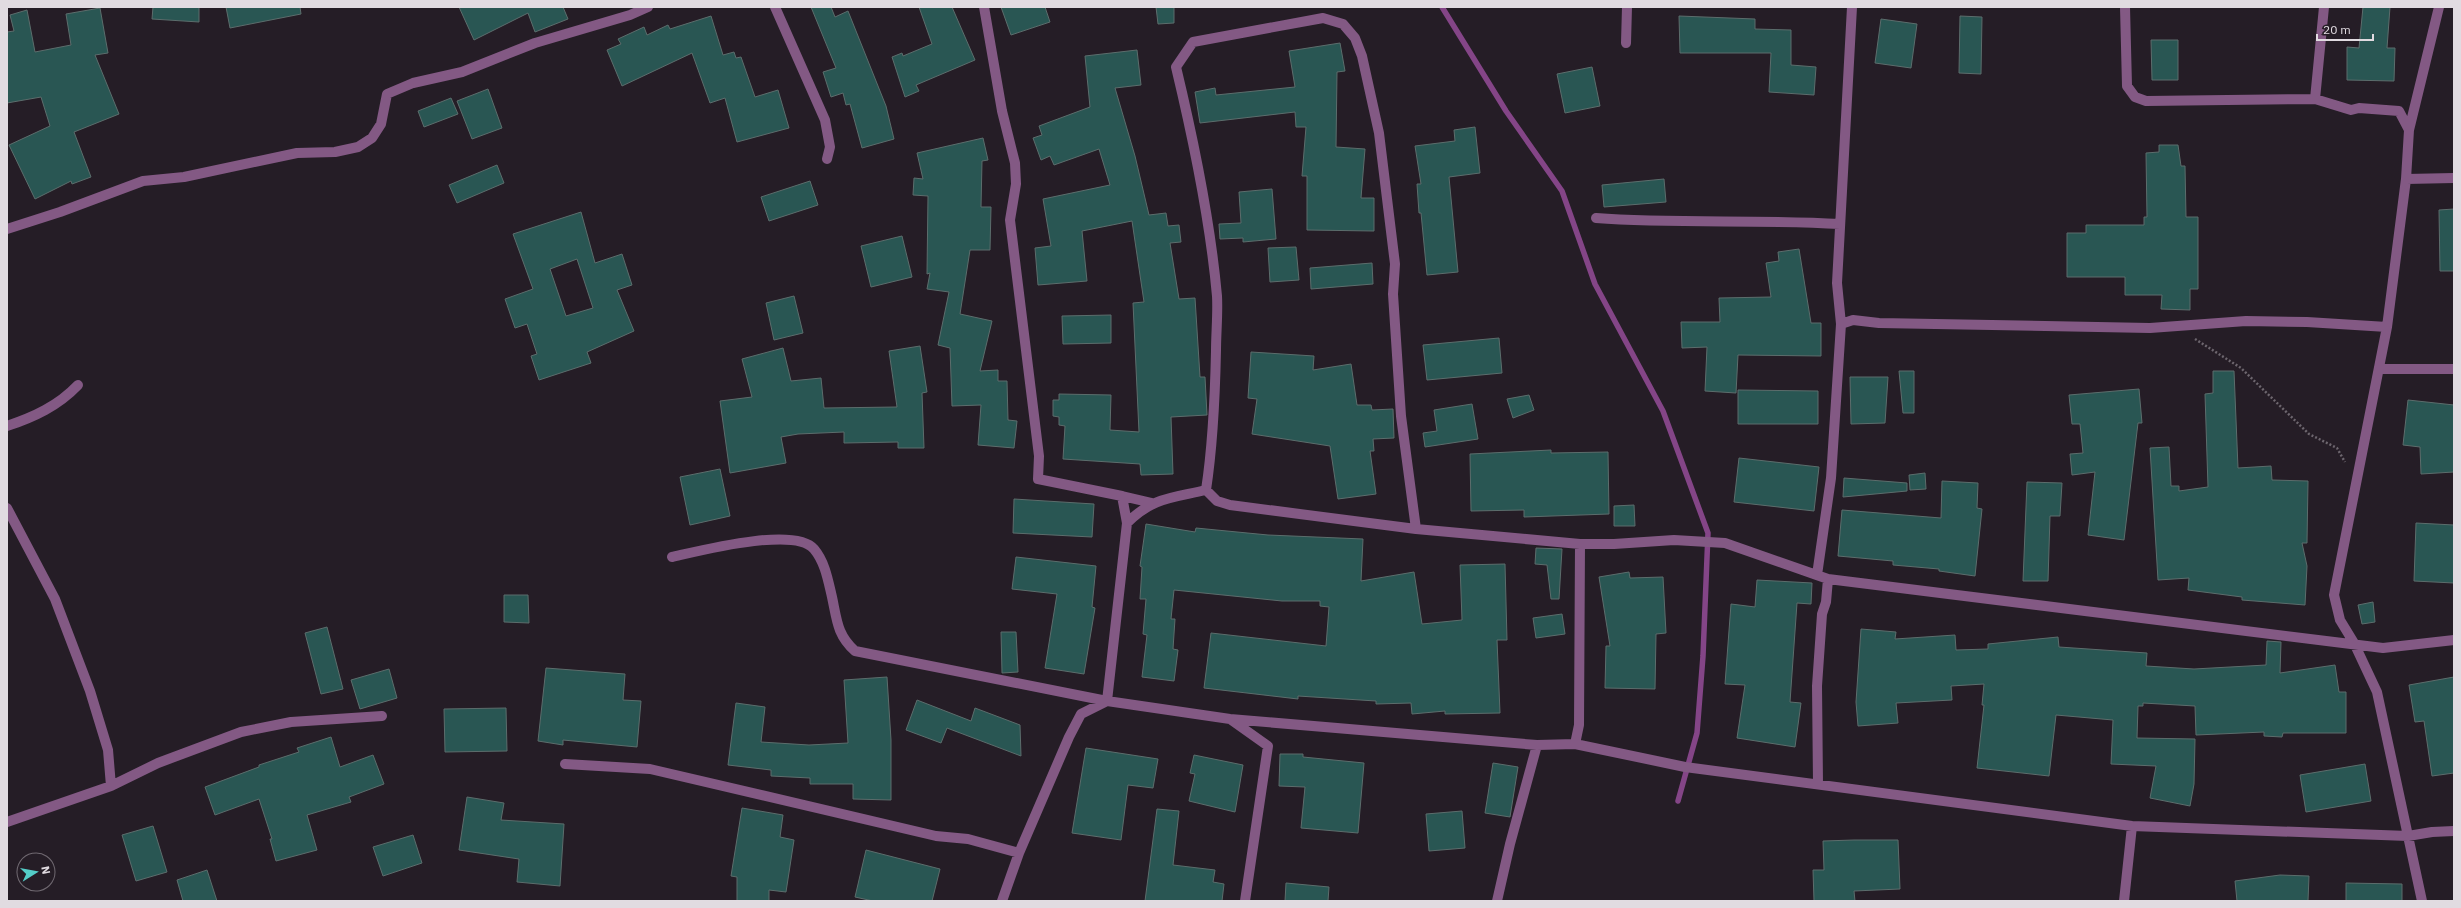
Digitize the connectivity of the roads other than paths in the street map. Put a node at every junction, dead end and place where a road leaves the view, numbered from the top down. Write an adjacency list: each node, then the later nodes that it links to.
1 (648, 7): 17 (street)
2 (775, 7): 12 (street)
3 (984, 7): 25 (street)
4 (1627, 7): 9 (street)
5 (1852, 7): 16 (street)
6 (2125, 7): 10 (street)
7 (2324, 7): 10 (street)
8 (2439, 7): 11 (street)
9 (1626, 43)
10 (2315, 98): 11 (street)
11 (2409, 130): 14 (street)
12 (827, 159)
13 (2454, 178): 14 (street)
14 (2406, 179): 19 (street)
15 (1596, 218): 16 (street)
16 (1840, 224): 18 (street)
17 (7, 229)
18 (1841, 324): 19 (street); 32 (street)
19 (2387, 327): 20 (street)
20 (2379, 369): 21 (street); 35 (street)
21 (2454, 370)
22 (78, 385): 23 (street)
23 (7, 426)
24 (1206, 490): 26 (street); 29 (street); 29 (street)
25 (1122, 496): 26 (street); 28 (street)
26 (1152, 503): 28 (street)
27 (7, 508): 43 (street)
28 (1127, 523): 36 (street)
29 (1416, 529): 30 (street)
30 (1580, 544): 32 (street); 39 (street)
31 (672, 557): 36 (street)
32 (1817, 575): 33 (street)
33 (1828, 580): 35 (street); 42 (street)
34 (2454, 640): 35 (street)
35 (2354, 643): 47 (street)
36 (1107, 701): 38 (street); 48 (street)
37 (382, 716): 43 (street)
38 (1230, 719): 40 (street); 50 (street)
39 (1575, 744): 40 (street); 42 (street)
40 (1536, 745): 51 (street)
41 (565, 764): 48 (street)
42 (1818, 783): 45 (street)
43 (111, 786): 44 (street)
44 (7, 822)
45 (2132, 826): 47 (street); 52 (street)
46 (2454, 831): 47 (street)
47 (2408, 836): 53 (street)
48 (1019, 853): 49 (street)
49 (1002, 901)
50 (1245, 901)
51 (1497, 901)
52 (2124, 901)
53 (2422, 901)

